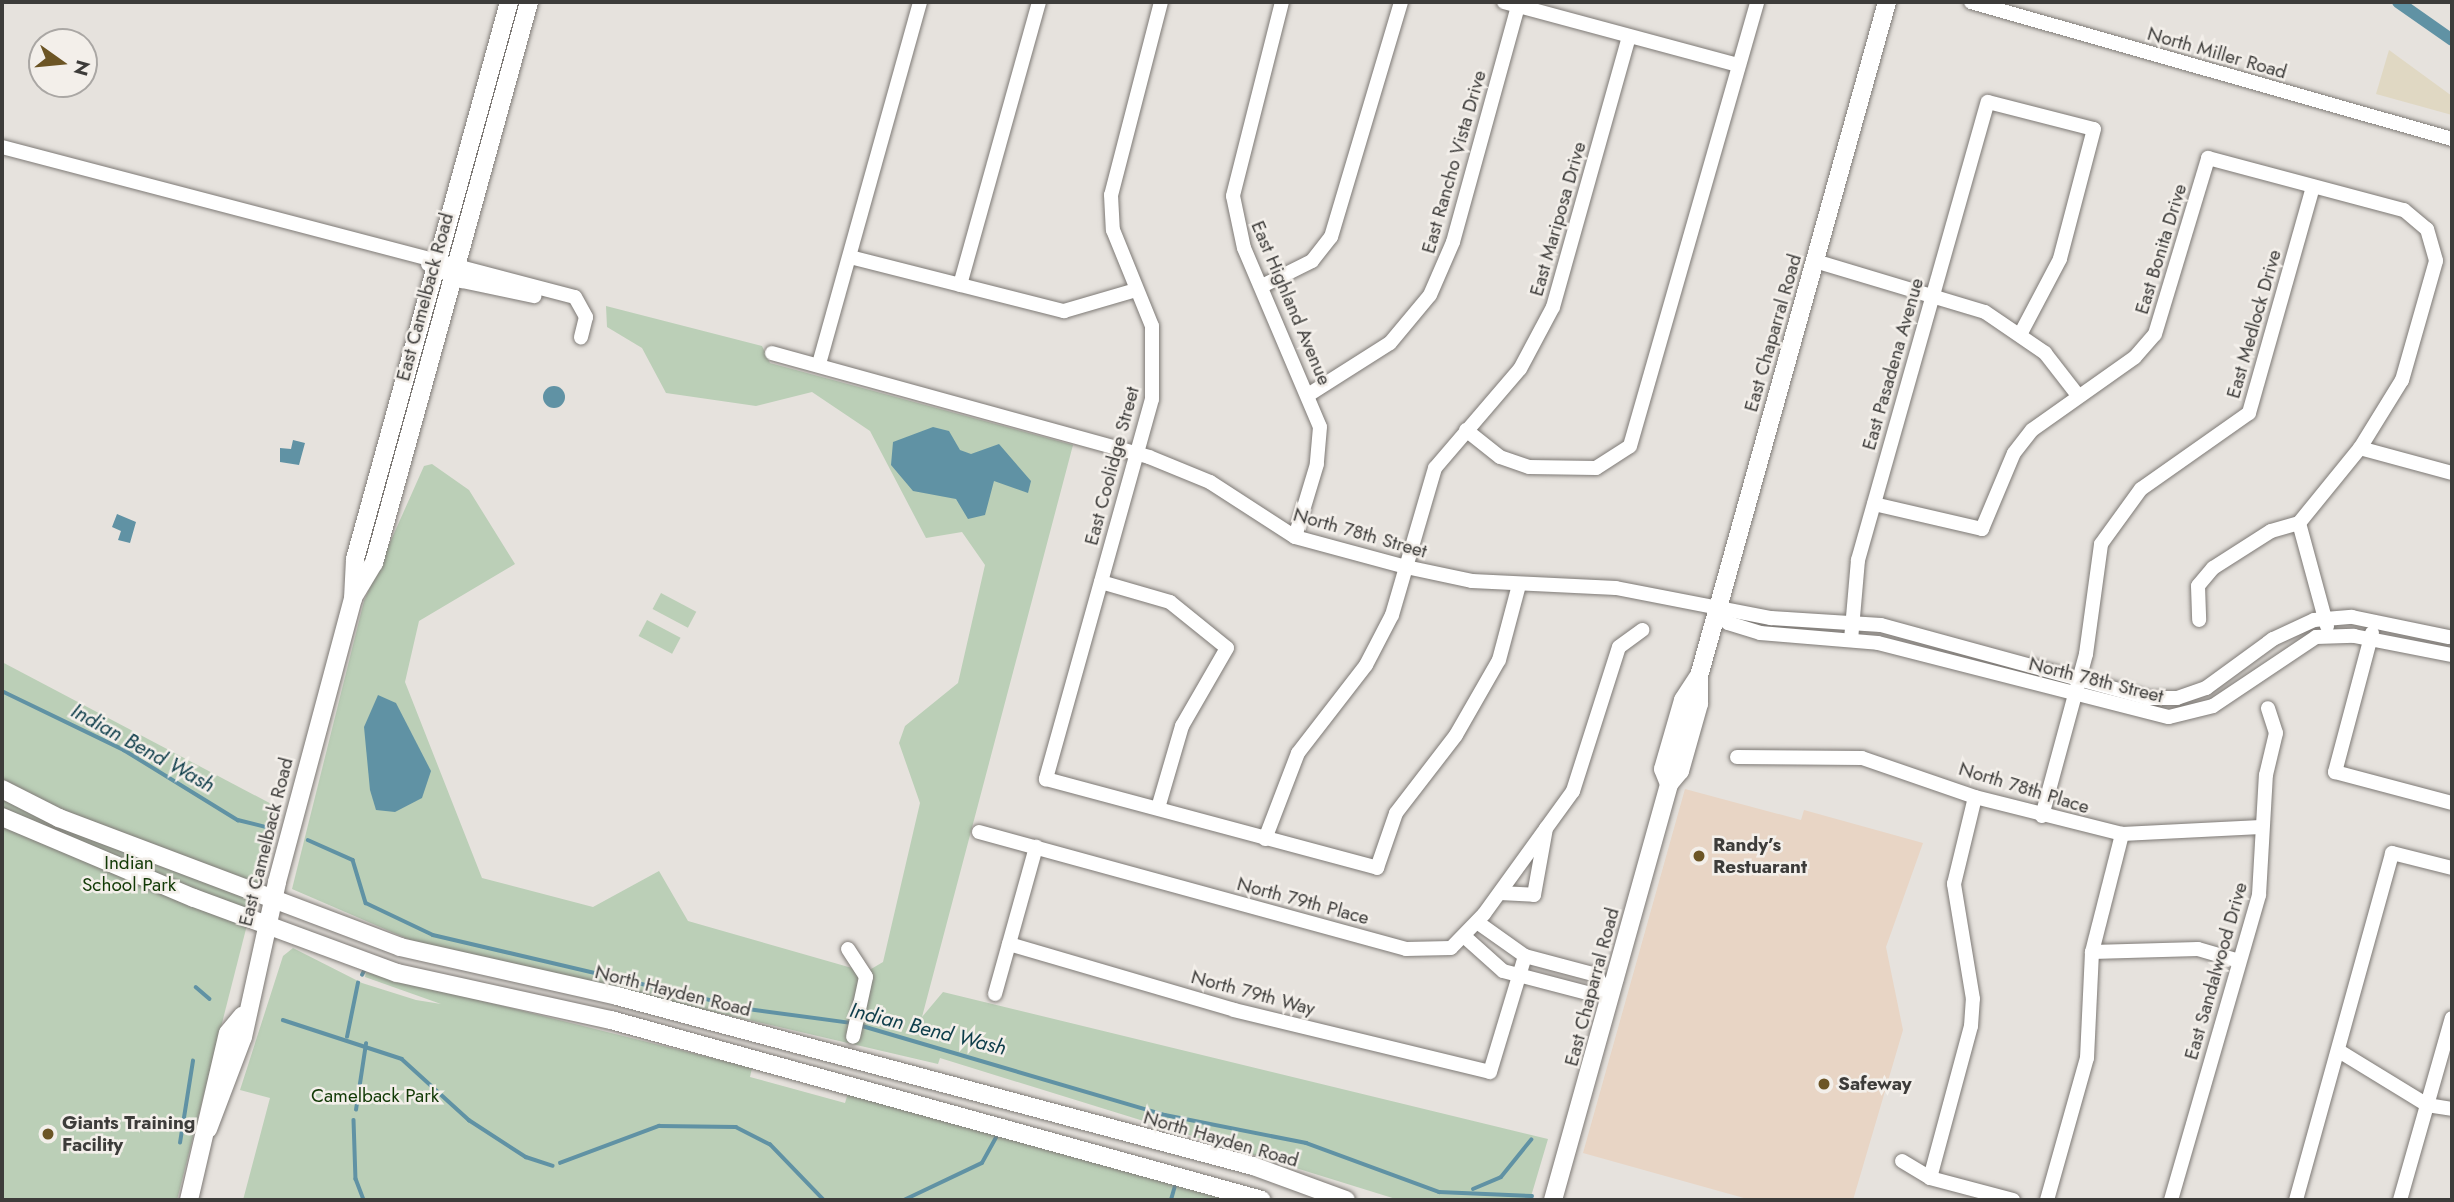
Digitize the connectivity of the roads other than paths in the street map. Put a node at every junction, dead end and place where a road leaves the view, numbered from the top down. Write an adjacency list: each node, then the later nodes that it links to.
1 (509, 2): 14 (main road, East Camelback Road)
2 (528, 2): 15 (main road, East Camelback Road)
3 (920, 2): 19 (street)
4 (1039, 2): 23 (street)
5 (1161, 2): 25 (street, East Coolidge Street)
6 (1282, 2): 24 (street, East Highland Avenue)
7 (1401, 2): 24 (street)
8 (1757, 2): 13 (street)
9 (1887, 2): 20 (main road, East Chaparral Road)
10 (1971, 2): 16 (street, North Miller Road)
11 (1511, 4): 12 (street); 32 (street, East Rancho Vista Drive)
12 (1629, 37): 13 (street); 33 (street, East Mariposa Drive)
13 (1738, 65): 33 (street)
14 (480, 109): 15 (main road); 21 (main road, East Camelback Road)
15 (497, 118): 22 (main road, East Camelback Road)
16 (2452, 139)
17 (2, 147): 21 (street)
18 (2313, 187): 31 (street, East Bonita Drive); 34 (street); 55 (street, East Medlock Drive)
19 (850, 257): 23 (street); 30 (street)
20 (1815, 261): 26 (street); 44 (main road, East Chaparral Road)
21 (433, 265): 22 (street); 43 (main road, East Camelback Road)
22 (454, 272): 28 (street); 43 (main road, East Camelback Road)
23 (960, 285): 25 (street)
24 (1262, 286): 32 (street, East Highland Avenue)
25 (1136, 290): 35 (street, East Coolidge Street)
26 (1932, 294): 27 (street); 27 (street, East Pasadena Avenue); 37 (street, East Pasadena Avenue)
27 (2021, 333): 31 (street)
28 (581, 337)
29 (772, 353): 30 (street, North 78th Street)
30 (819, 364): 35 (street, North 78th Street)
31 (2076, 393): 37 (street, East Bonita Drive)
32 (1308, 395): 39 (street, East Highland Avenue)
33 (1466, 430): 40 (street, East Mariposa Drive)
34 (2360, 448): 36 (street); 38 (street)
35 (1136, 453): 39 (street, North 78th Street); 41 (street, East Coolidge Street)
36 (2452, 472)
37 (1874, 504): 47 (street, East Pasadena Avenue)
38 (2300, 523): 45 (street); 46 (street)
39 (1295, 537): 40 (street, North 78th Street)
40 (1406, 567): 42 (street, North 78th Street); 69 (street, East Mariposa Drive)
41 (1101, 582): 62 (street, East Coolidge Street); 62 (street)
42 (1519, 584): 44 (street, North 78th Street); 69 (street)
43 (353, 599): 73 (main road, East Camelback Road)
44 (1717, 610): 47 (street, North 78th Street); 52 (street, North 78th Street); 85 (main road, East Chaparral Road)
45 (2326, 618): 48 (street, North 78th Street); 51 (street); 55 (street, North 78th Street)
46 (2199, 620)
47 (1850, 622): 52 (street, East Pasadena Avenue); 55 (street, North 78th Street)
48 (2375, 622): 50 (street, North 78th Street); 53 (street)
49 (1642, 630): 66 (street)
50 (2450, 630): 54 (street)
51 (2329, 636): 53 (street, North 78th Street); 56 (street, North 78th Street)
52 (1850, 640): 56 (street, North 78th Street)
53 (2370, 640): 54 (street, North 78th Street); 61 (street)
54 (2448, 653)
55 (2079, 679): 56 (street, East Medlock Drive)
56 (2074, 695): 63 (street, East Medlock Drive)
57 (2269, 708): 65 (street, East Sandalwood Drive)
58 (1737, 757): 60 (street, North 78th Place)
59 (2, 789): 73 (main road, North Hayden Road)
60 (1975, 797): 63 (street, North 78th Place); 93 (street)
61 (2452, 803)
62 (1158, 808): 69 (street)
63 (2042, 816): 68 (street, North 78th Place)
64 (2, 817): 75 (main road)
65 (2261, 827): 68 (street, North 78th Place); 81 (street, East Sandalwood Drive)
66 (1546, 828): 72 (street); 72 (street)
67 (979, 832): 70 (street, North 79th Place)
68 (2122, 834): 79 (street)
69 (1265, 839)
70 (1036, 847): 76 (street, North 79th Place); 77 (street)
71 (2452, 868): 89 (street)
72 (1500, 893): 74 (street)
73 (272, 900): 75 (main road, East Camelback Road); 96 (main road, North Hayden Road)
74 (1478, 922): 76 (street); 80 (street)
75 (266, 926): 94 (main road, East Camelback Road); 95 (main road)
76 (1465, 937): 83 (street)
77 (1009, 944): 83 (street, North 79th Way); 86 (street)
78 (848, 949): 88 (street)
79 (2092, 952): 81 (street); 99 (street)
80 (1525, 956): 82 (street); 83 (street)
81 (2239, 961): 100 (street, East Sandalwood Drive)
82 (1558, 965): 84 (street); 85 (street)
83 (1519, 975): 84 (street)
84 (1552, 984): 85 (street)
85 (1609, 984): 97 (main road, East Chaparral Road)
86 (995, 995)
87 (2452, 1018): 90 (street)
88 (853, 1037)
89 (2339, 1051): 90 (street); 101 (street)
90 (2427, 1105): 91 (street); 102 (street)
91 (2452, 1110)
92 (1902, 1161): 93 (street)
93 (1930, 1178): 98 (street)
94 (189, 1200)
95 (1262, 1200)
96 (1346, 1200)
97 (1553, 1200)
98 (2013, 1200)
99 (2048, 1200)
100 (2171, 1200)
101 (2296, 1200)
102 (2400, 1200)

